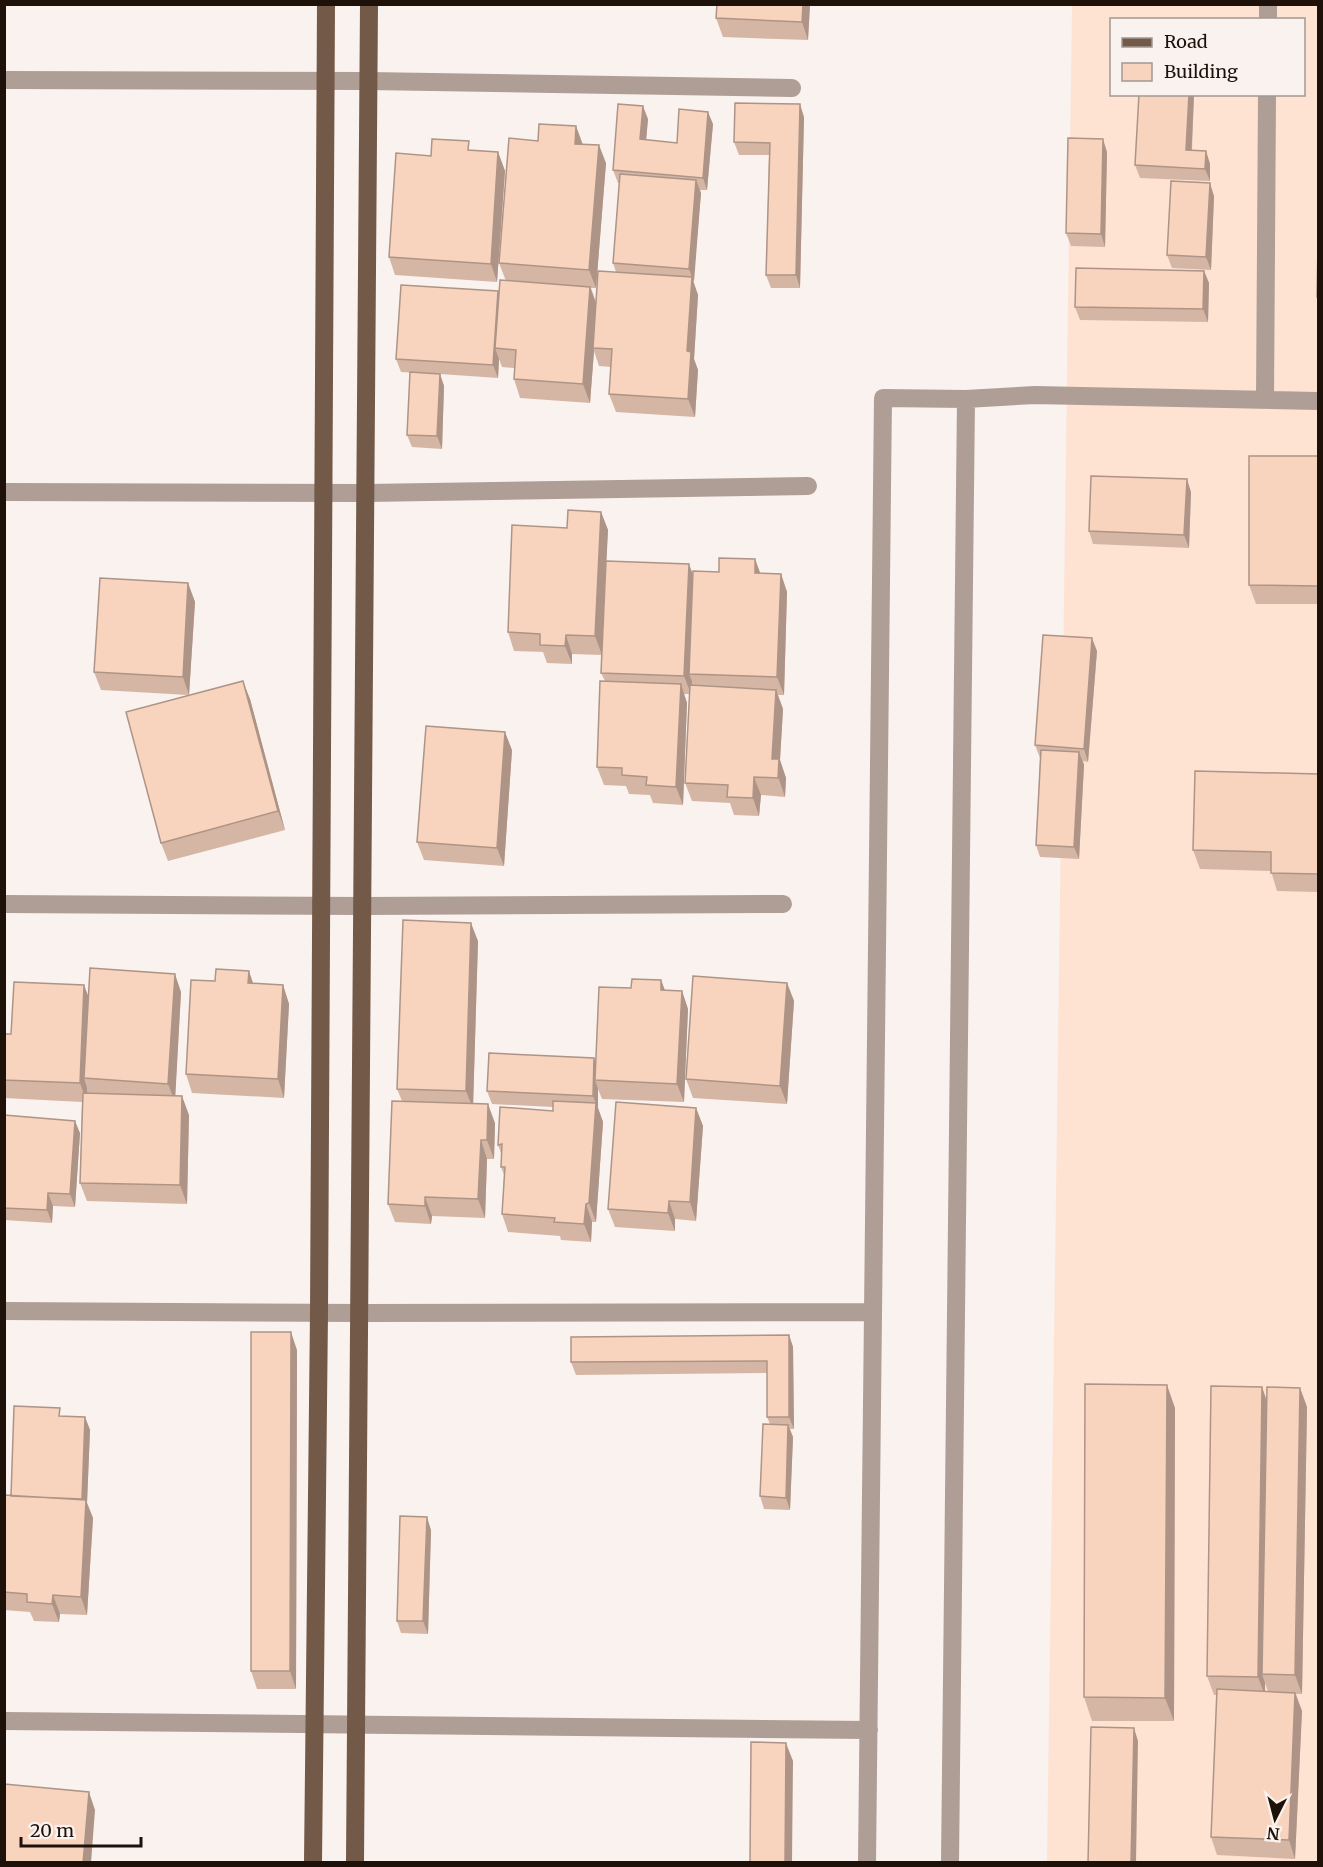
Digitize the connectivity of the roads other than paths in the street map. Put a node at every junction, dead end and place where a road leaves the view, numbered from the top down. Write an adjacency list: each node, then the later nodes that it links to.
1 (326, 4): 4 (main road)
2 (369, 4): 5 (main road)
3 (4, 80): 4 (street)
4 (326, 80): 5 (street); 13 (main road)
5 (369, 81): 6 (street); 14 (main road)
6 (792, 88)
7 (1267, 96): 9 (street)
8 (966, 399): 9 (street); 20 (street); 30 (street)
9 (1265, 400): 10 (street)
10 (1318, 401)
11 (808, 486): 14 (street)
12 (4, 492): 13 (street)
13 (324, 493): 14 (street); 17 (main road)
14 (366, 493): 18 (main road)
15 (4, 904): 17 (street)
16 (783, 904): 18 (street)
17 (321, 906): 18 (street); 21 (main road)
18 (363, 906): 22 (main road)
19 (4, 1311): 21 (street)
20 (873, 1312): 22 (street); 26 (street)
21 (319, 1313): 22 (street); 24 (main road)
22 (361, 1313): 25 (main road)
23 (4, 1721): 24 (street)
24 (316, 1723): 25 (street); 27 (main road)
25 (358, 1724): 26 (street); 28 (main road)
26 (869, 1730): 29 (street)
27 (313, 1863)
28 (355, 1863)
29 (867, 1863)
30 (950, 1863)

